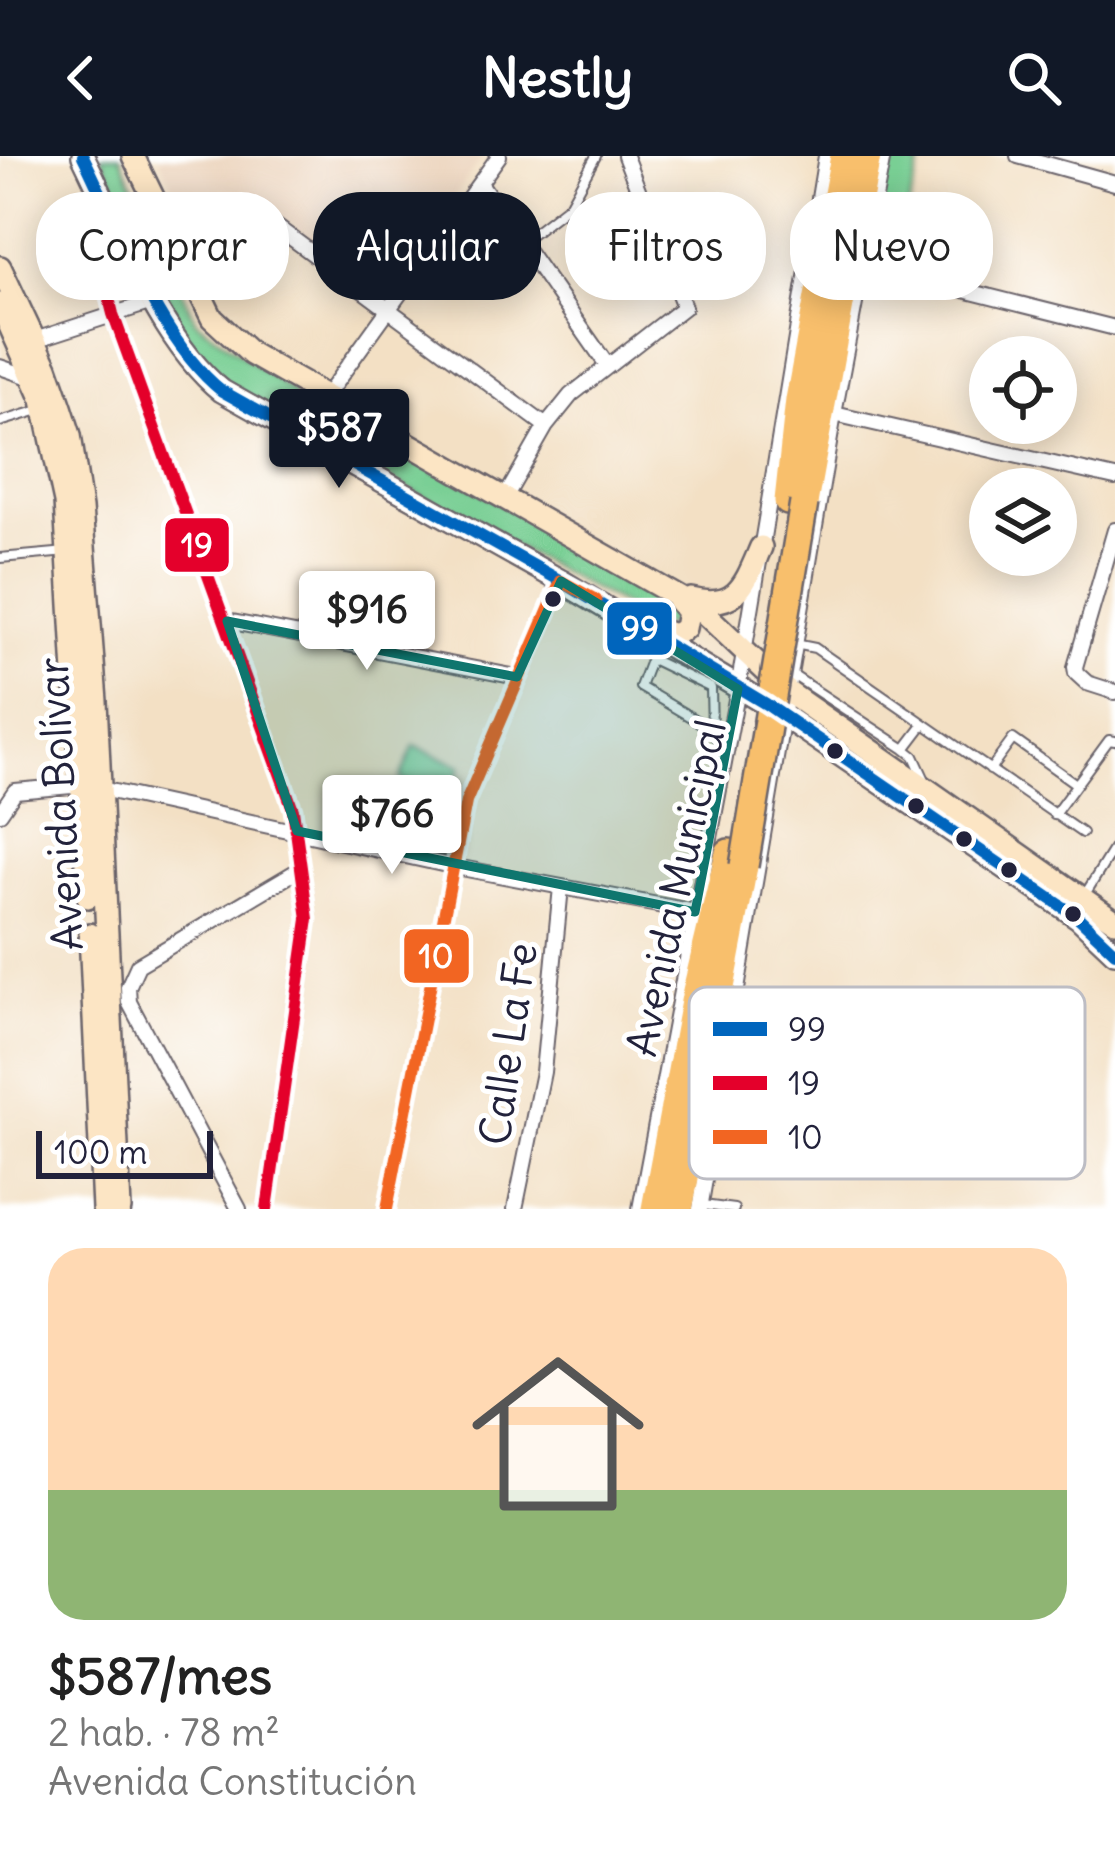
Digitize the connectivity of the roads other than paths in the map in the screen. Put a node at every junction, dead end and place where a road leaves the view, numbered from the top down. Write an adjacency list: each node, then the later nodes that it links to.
1 (83, 156): 13 (street)
2 (133, 156): 14 (street)
3 (499, 156): 11 (street)
4 (596, 156): 17 (lane)
5 (626, 156): 32 (street)
6 (826, 156): 45 (street, Avenida Municipal)
7 (844, 156): 37 (highway, Avenida Municipal)
8 (867, 156): 31 (highway, Avenida Municipal)
9 (883, 156): 16 (street, Avenida Municipal)
10 (1018, 156): 12 (street)
11 (480, 183): 15 (street); 27 (street)
12 (1115, 184)
13 (101, 192)
14 (151, 192)
15 (486, 192)
16 (877, 192)
17 (541, 227)
18 (289, 236): 27 (street)
19 (0, 267): 30 (street, Avenida Bolívar)
20 (541, 271): 32 (street)
21 (993, 297): 29 (street)
22 (110, 300): 28 (street)
23 (203, 300): 35 (street)
24 (857, 300): 40 (street, Avenida Municipal)
25 (154, 301): 28 (street); 42 (street)
26 (0, 304): 34 (street, Avenida Bolívar)
27 (389, 311): 36 (street); 43 (street)
28 (113, 314): 30 (street); 55 (street)
29 (1115, 328)
30 (35, 340): 71 (street, Avenida Bolívar)
31 (832, 350): 40 (highway); 48 (highway, Avenida Municipal)
32 (607, 365): 43 (street)
33 (0, 367): 34 (street)
34 (35, 380): 38 (street, Avenida Bolívar)
35 (297, 381): 36 (street); 42 (street)
36 (326, 396): 39 (street)
37 (799, 400): 45 (highway); 48 (highway, Avenida Municipal)
38 (45, 408): 41 (lane); 51 (street, Avenida Bolívar)
39 (349, 410): 44 (street); 47 (street)
40 (834, 414): 46 (street); 56 (street, Avenida Municipal)
41 (0, 422)
42 (274, 423): 44 (street)
43 (545, 426): 47 (street)
44 (327, 452): 53 (street)
45 (775, 456): 50 (street, Avenida Municipal)
46 (1115, 478)
47 (506, 496): 54 (street)
48 (796, 502): 78 (highway, Avenida Municipal, bridge)
49 (1115, 530): 62 (street)
50 (761, 547): 54 (street); 58 (street, Avenida Municipal)
51 (68, 552): 52 (lane); 71 (street, Avenida Bolívar)
52 (0, 558)
53 (560, 581): 54 (street); 57 (street); 59 (street)
54 (660, 585): 58 (street)
55 (227, 621): 59 (street); 75 (street)
56 (795, 644): 60 (street, Avenida Municipal); 64 (lane)
57 (654, 649): 61 (street); 65 (lane); 65 (lane)
58 (744, 652): 60 (street); 61 (street, Avenida Municipal)
59 (517, 677): 79 (street)
60 (789, 683): 63 (street, Avenida Municipal); 67 (lane); 72 (street)
61 (738, 688): 63 (street); 68 (street, Avenida Municipal)
62 (1107, 690)
63 (784, 717): 78 (street, Avenida Municipal); 85 (street)
64 (924, 724): 67 (lane); 69 (lane)
65 (712, 730): 68 (lane)
66 (1115, 741): 70 (lane)
67 (905, 749): 72 (lane)
68 (726, 751): 83 (street, Avenida Municipal)
69 (990, 770): 70 (lane); 74 (lane)
70 (1076, 784): 74 (lane)
71 (91, 786): 73 (street); 75 (street); 93 (street, Avenida Bolívar); 94 (street, Avenida Bolívar)
72 (930, 795): 82 (street)
73 (0, 813)
74 (1054, 815): 76 (lane)
75 (297, 831): 79 (street); 80 (street)
76 (1082, 833)
77 (1115, 846): 82 (lane)
78 (745, 856): 86 (highway, Avenida Municipal); 87 (highway, Avenida Municipal); 88 (street, Avenida Municipal)
79 (456, 867): 81 (street); 97 (street)
80 (302, 868): 95 (street); 96 (street)
81 (561, 887): 83 (street); 98 (street, Calle La Fe)
82 (1083, 897): 84 (street)
83 (695, 912): 90 (street, Avenida Municipal)
84 (1115, 921)
85 (1113, 948)
86 (697, 987)
87 (724, 987)
88 (731, 987)
89 (689, 1029): 91 (highway, Avenida Municipal)
90 (670, 1048): 91 (highway); 99 (street, Avenida Municipal)
91 (672, 1120): 100 (highway, Avenida Municipal)
92 (693, 1208): 101 (lane)
93 (104, 1209)
94 (120, 1209)
95 (239, 1209)
96 (267, 1209)
97 (387, 1209)
98 (515, 1209)
99 (640, 1209)
100 (655, 1209)
101 (734, 1209)

